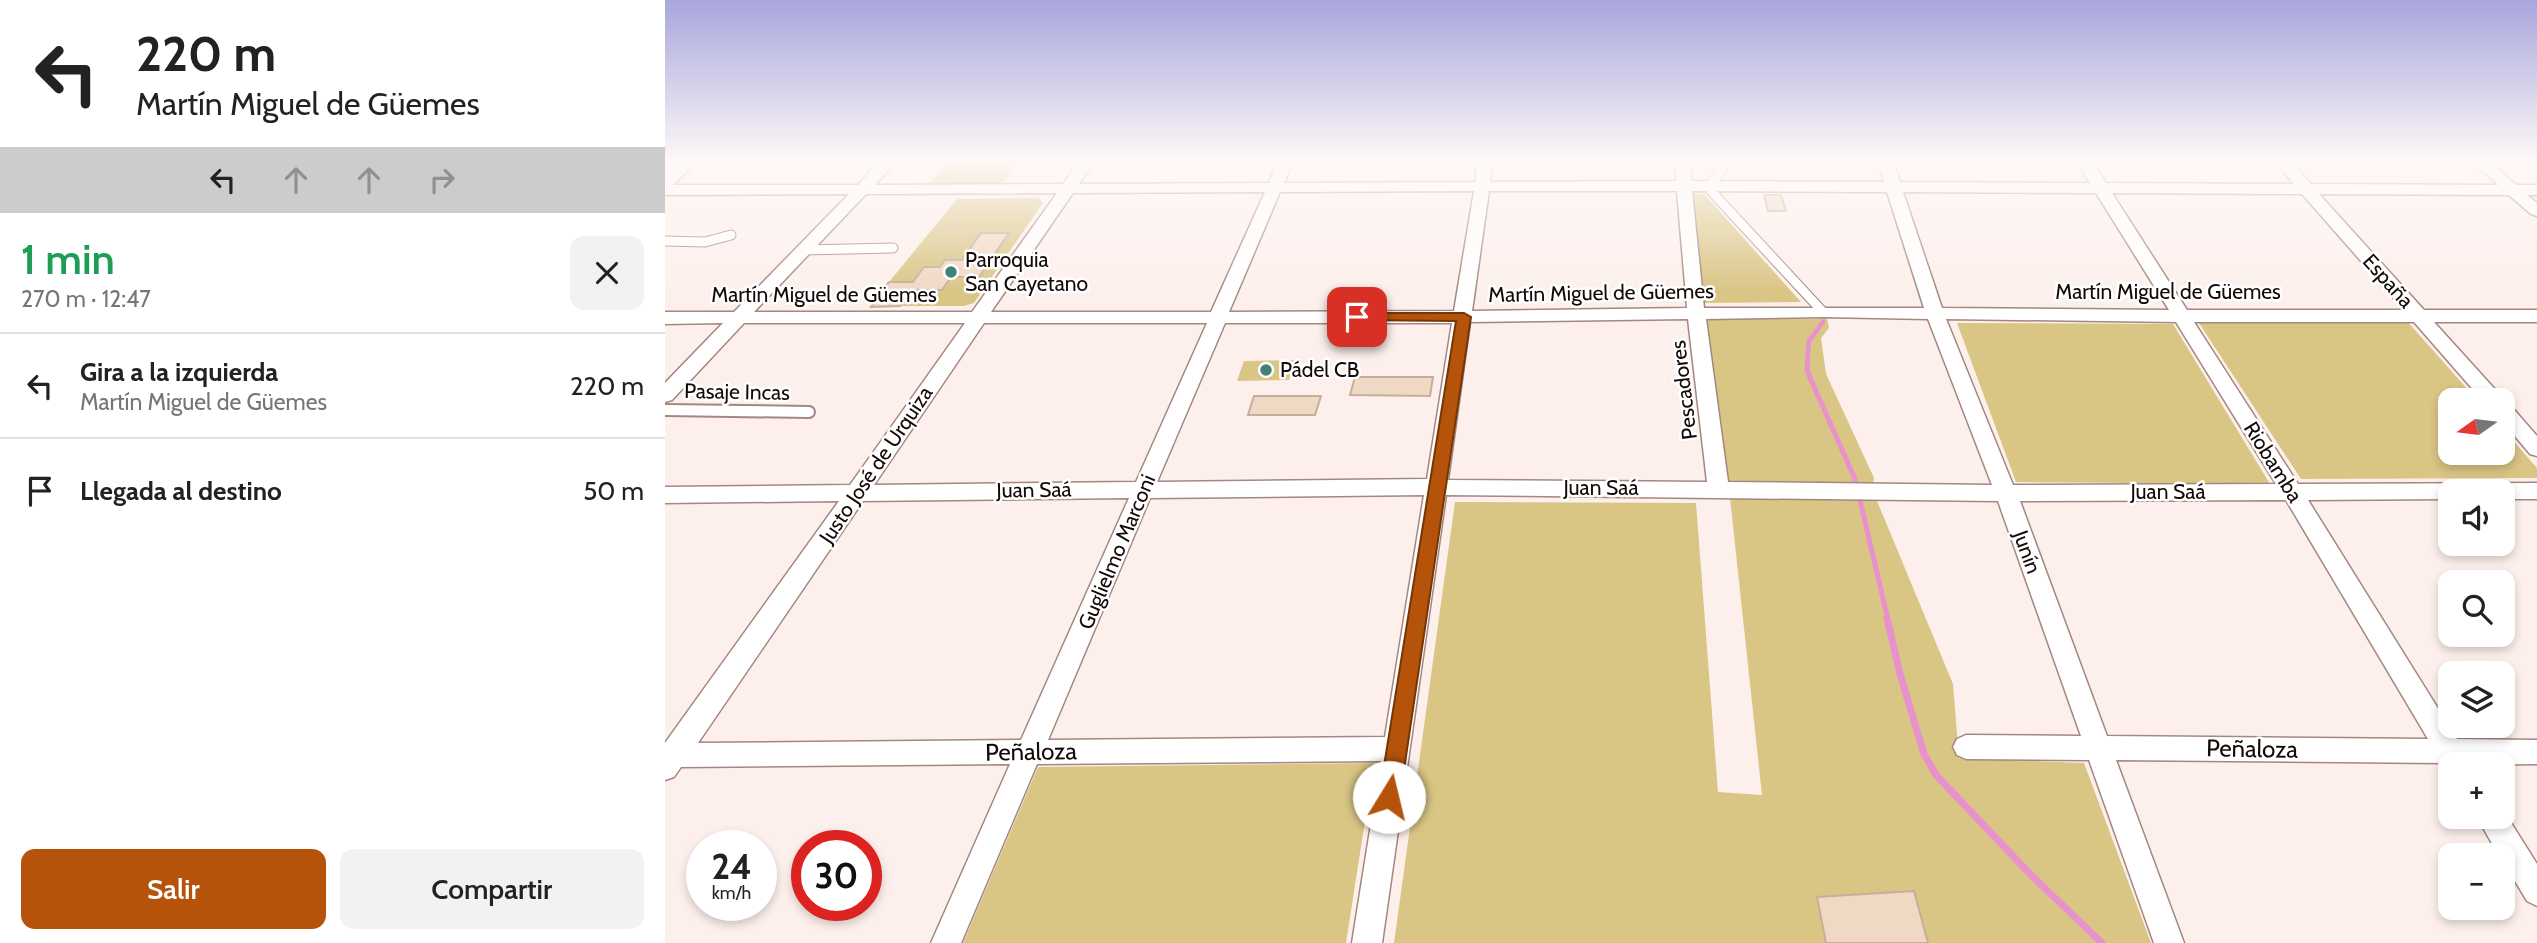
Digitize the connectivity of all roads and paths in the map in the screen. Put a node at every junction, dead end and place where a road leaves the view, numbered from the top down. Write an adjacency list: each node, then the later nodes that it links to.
1 (847, 205): 13 (street)
2 (1057, 205): 24 (street, Justo José de Urquiza)
3 (1267, 205): 20 (street, Guglielmo Marconi)
4 (1480, 205): 21 (street)
5 (1687, 205): 16 (street, Pescadores)
6 (1724, 205): 14 (lane)
7 (1900, 205): 15 (street, Junín)
8 (2112, 205): 17 (street, Riobamba)
9 (2320, 205): 18 (street, España)
10 (731, 235): 11 (lane)
11 (665, 242)
12 (893, 248): 13 (lane)
13 (804, 250): 23 (street)
14 (1822, 312): 15 (street, Martín Miguel de Güemes); 16 (street, Martín Miguel de Güemes)
15 (1935, 313): 17 (street, Martín Miguel de Güemes); 37 (street, Junín)
16 (1696, 314): 21 (street, Martín Miguel de Güemes); 33 (street, Pescadores)
17 (2182, 316): 18 (street, Martín Miguel de Güemes); 35 (street, Riobamba)
18 (2419, 316): 19 (street, Martín Miguel de Güemes); 25 (street, España)
19 (2537, 316)
20 (1219, 317): 21 (street, Martín Miguel de Güemes); 24 (street, Martín Miguel de Güemes); 32 (street, Guglielmo Marconi)
21 (1464, 317): 31 (street)
22 (665, 318): 23 (street, Martín Miguel de Güemes)
23 (739, 318): 24 (street, Martín Miguel de Güemes); 26 (street)
24 (977, 318): 36 (street, Justo José de Urquiza)
25 (2483, 388)
26 (665, 395)
27 (665, 410): 28 (lane, Pasaje Incas)
28 (809, 412)
29 (2515, 424): 30 (street)
30 (2537, 449)
31 (1438, 487): 32 (street, Juan Saá); 33 (street, Juan Saá); 41 (street)
32 (1144, 488): 36 (street, Juan Saá); 42 (street, Guglielmo Marconi)
33 (1718, 489): 37 (street, Juan Saá)
34 (2537, 491): 35 (street, Juan Saá)
35 (2292, 492): 37 (street, Juan Saá); 43 (street, Riobamba)
36 (857, 493): 38 (street, Juan Saá); 47 (street, Justo José de Urquiza)
37 (2006, 494): 39 (street, Junín)
38 (665, 495)
39 (2098, 746): 40 (street, Peñaloza); 46 (street, Peñaloza); 52 (street, Junín)
40 (1966, 747)
41 (1397, 749): 42 (street, Peñaloza); 51 (street)
42 (1030, 752): 47 (street, Peñaloza); 50 (street, Guglielmo Marconi)
43 (2450, 752)
44 (2537, 752): 45 (street, Peñaloza)
45 (2515, 753)
46 (2438, 757)
47 (668, 759)
48 (2498, 829): 49 (street)
49 (2537, 891)
50 (946, 943)
51 (1367, 943)
52 (2169, 943)

